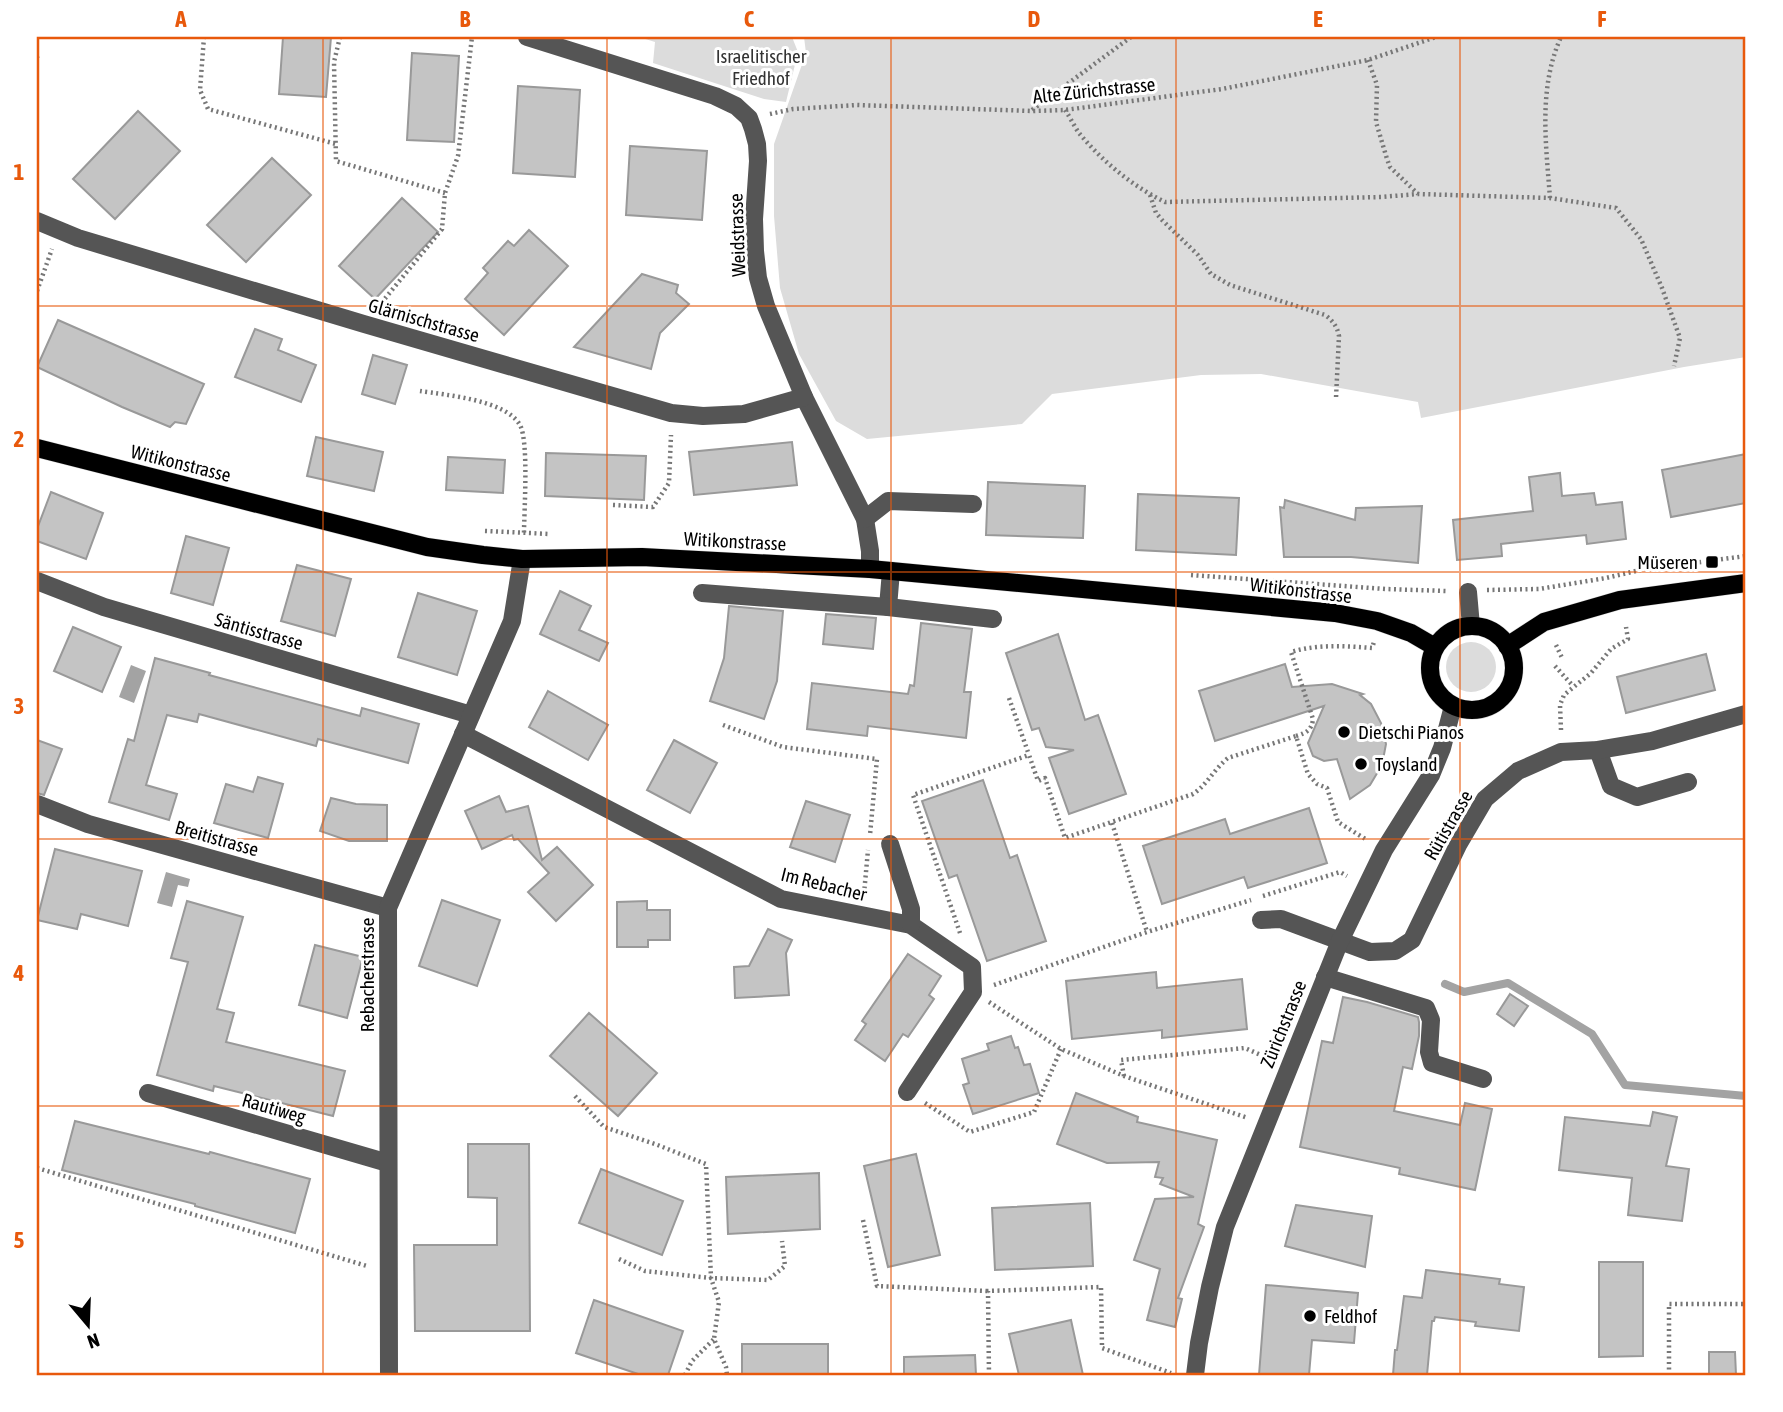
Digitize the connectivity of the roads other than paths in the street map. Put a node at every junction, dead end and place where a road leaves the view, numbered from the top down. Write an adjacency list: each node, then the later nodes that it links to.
1 (527, 37): 3 (street, Weidstrasse)
2 (37, 221): 3 (street, Glärnischstrasse)
3 (804, 397): 6 (street, Weidstrasse)
4 (37, 448): 7 (main road, Witikonstrasse)
5 (973, 505): 6 (street)
6 (864, 519): 8 (street, Weidstrasse)
7 (522, 559): 8 (main road, Witikonstrasse); 21 (street, Rebacherstrasse)
8 (870, 569): 9 (main road, Witikonstrasse)
9 (891, 571): 14 (street); 18 (main road, Witikonstrasse)
10 (37, 581): 21 (street, Säntisstrasse)
11 (1746, 583): 17 (main road)
12 (1468, 592): 16 (street)
13 (702, 593): 14 (street)
14 (888, 607): 15 (street)
15 (993, 619)
16 (1471, 626): 17 (main road); 18 (main road)
17 (1507, 646): 19 (main road)
18 (1436, 647): 19 (main road)
19 (1454, 706): 30 (street, Zürichstrasse)
20 (1746, 714): 23 (street, Rütistrasse)
21 (471, 715): 22 (street, Rebacherstrasse)
22 (463, 734): 27 (street, Rebacherstrasse); 29 (street, Im Rebacher)
23 (1598, 750): 24 (street); 30 (street, Rütistrasse)
24 (1688, 782)
25 (37, 804): 27 (street, Breitistrasse)
26 (890, 844): 29 (street)
27 (388, 908): 35 (street, Rebacherstrasse)
28 (1261, 920): 30 (street, Rütistrasse)
29 (911, 925): 33 (street, Im Rebacher)
30 (1340, 941): 31 (street, Zürichstrasse)
31 (1325, 977): 32 (street); 37 (street, Zürichstrasse)
32 (1483, 1079)
33 (907, 1092)
34 (148, 1093): 35 (street, Rautiweg)
35 (388, 1163): 36 (street, Rebacherstrasse)
36 (389, 1375)
37 (1195, 1375)

